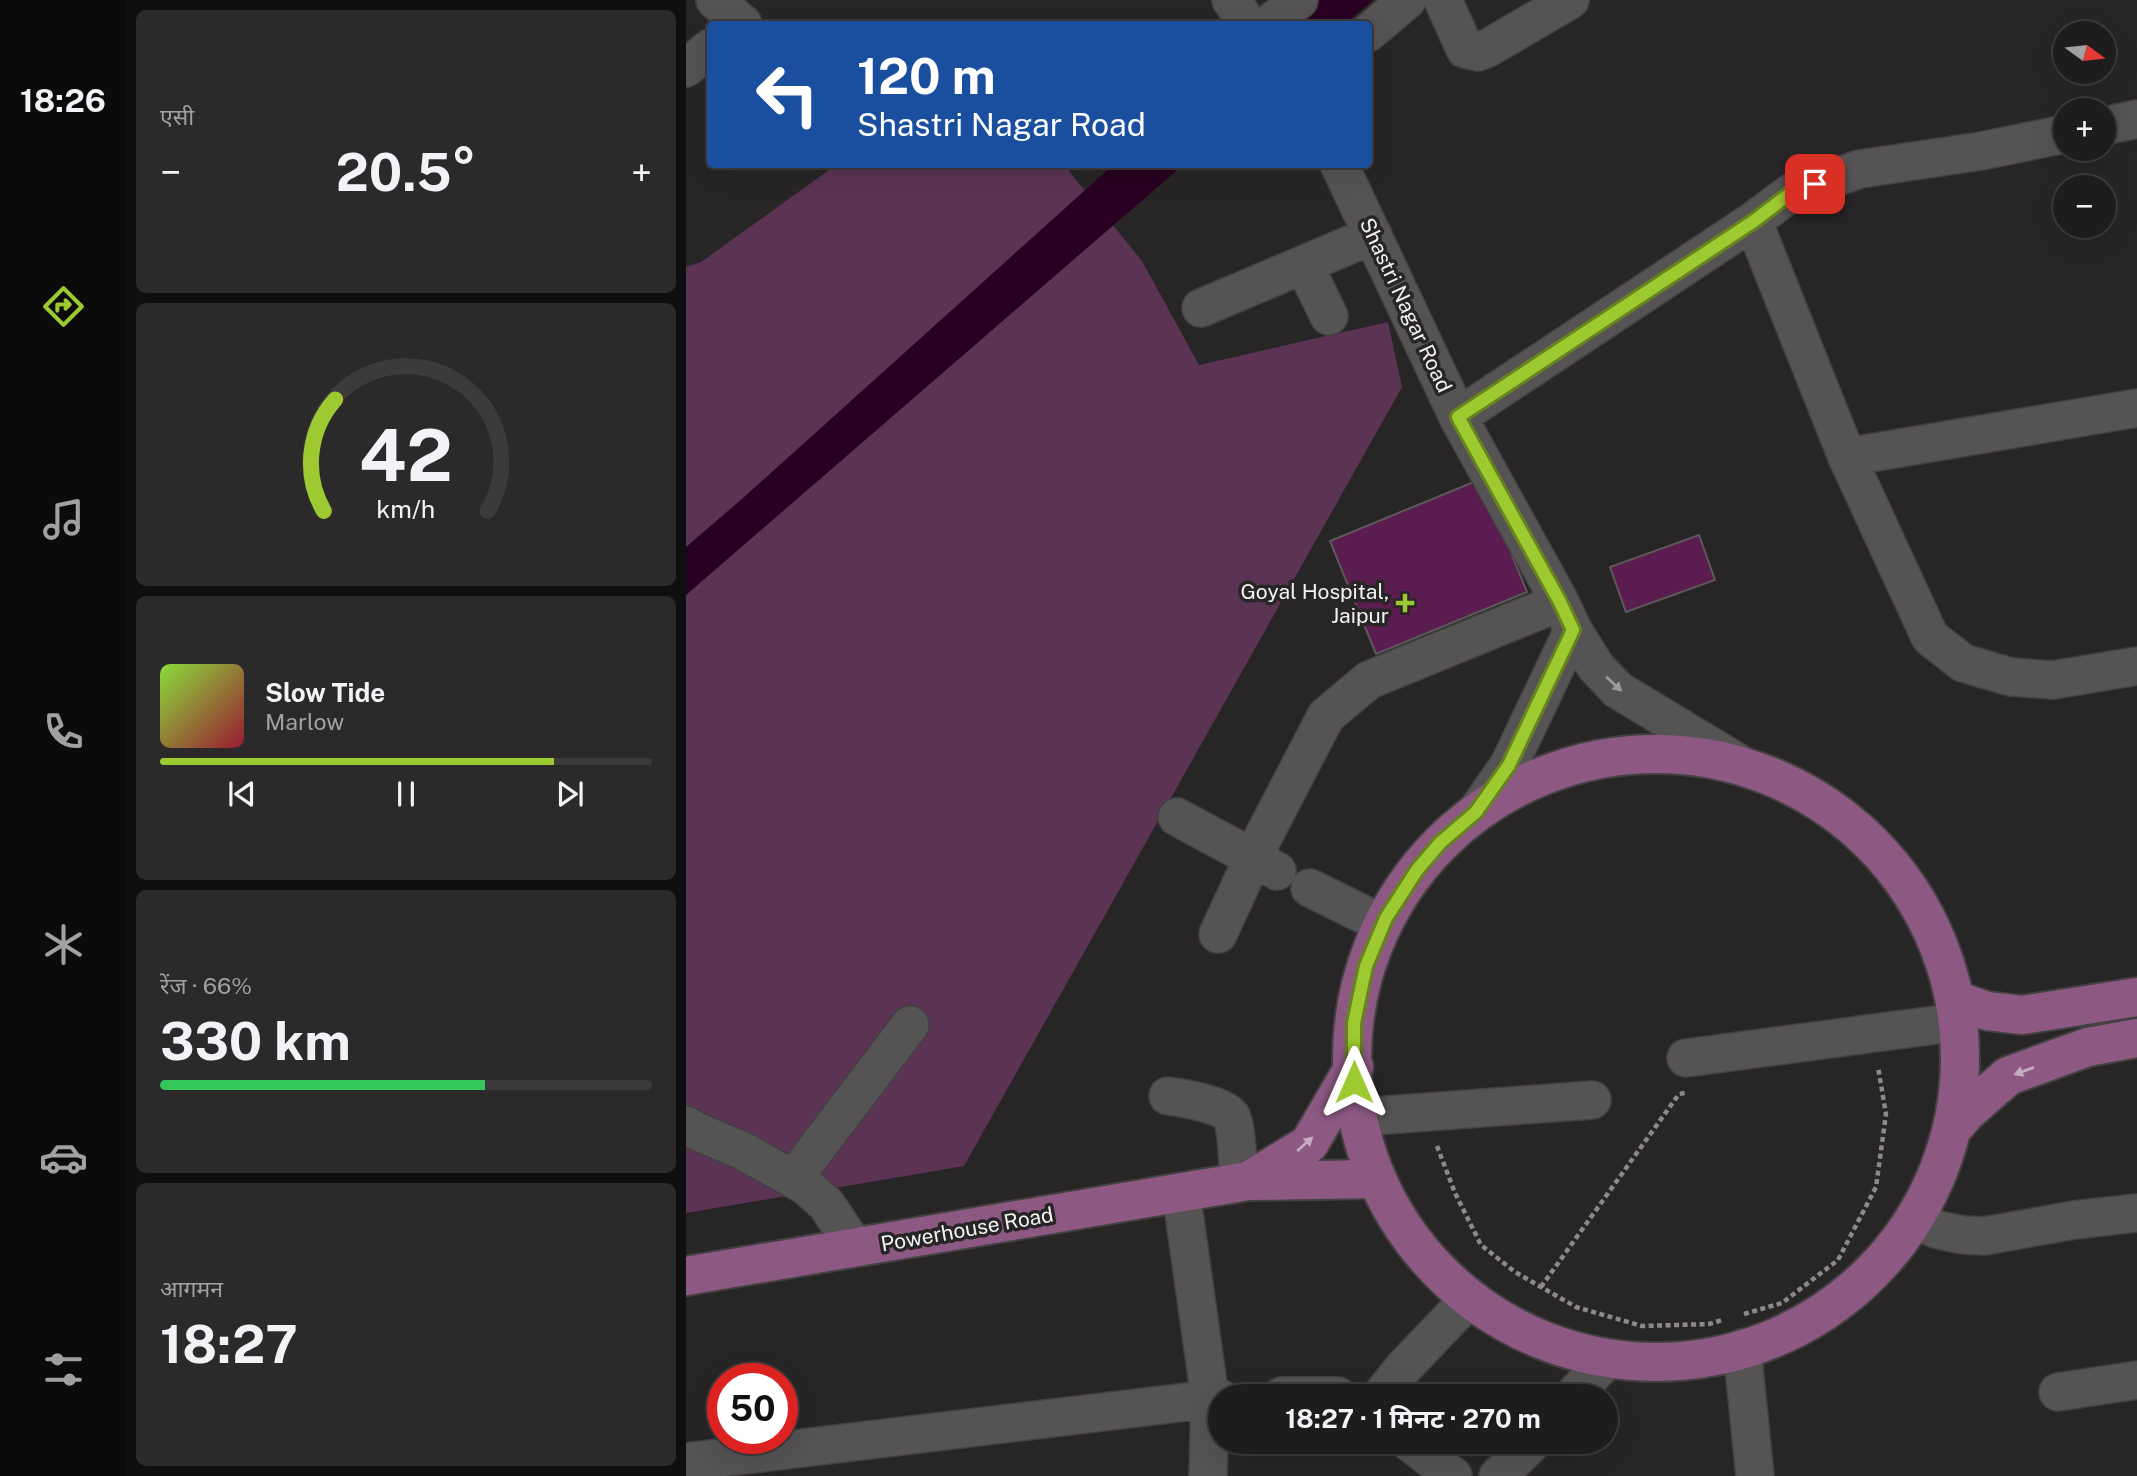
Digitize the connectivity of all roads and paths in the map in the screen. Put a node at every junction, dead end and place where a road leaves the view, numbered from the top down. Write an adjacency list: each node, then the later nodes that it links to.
1 (1299, 0): 5 (street)
2 (1407, 0): 6 (street)
3 (1443, 0): 4 (street)
4 (1570, 0)
5 (1248, 17)
6 (1372, 30)
7 (707, 50): 8 (street)
8 (686, 68)
9 (2137, 119): 10 (street)
10 (2116, 123)
11 (2053, 136): 13 (street)
12 (1341, 168): 14 (street, Shastri Nagar Road)
13 (1754, 221): 19 (street); 20 (street)
14 (1373, 236): 15 (street); 19 (street, Shastri Nagar Road)
15 (1304, 265): 16 (street); 17 (street)
16 (1201, 308)
17 (1329, 316)
18 (2137, 408): 20 (street)
19 (1458, 417): 21 (street, Shastri Nagar Road)
20 (1847, 457): 22 (street)
21 (1566, 616): 23 (street, Shastri Nagar Road, one-way to 23); 24 (street); 26 (street)
22 (2137, 666)
23 (1737, 762): 24 (main road); 31 (main road)
24 (1476, 812): 28 (main road)
25 (1177, 817): 26 (street)
26 (1265, 865): 29 (street)
27 (1310, 888): 28 (street)
28 (1383, 924): 35 (main road)
29 (1219, 934)
30 (2137, 997): 31 (main road)
31 (1956, 1011): 34 (street); 42 (main road)
32 (910, 1025): 44 (street)
33 (2137, 1038): 42 (main road, one-way to 42)
34 (1686, 1058)
35 (1354, 1067): 40 (main road); 46 (main road, one-way to 35)
36 (1878, 1067): 52 (path)
37 (1679, 1094): 52 (path)
38 (1168, 1097): 46 (street)
39 (1592, 1100): 40 (street)
40 (1359, 1117): 45 (main road)
41 (686, 1125): 44 (street)
42 (1953, 1128): 49 (main road)
43 (1437, 1146): 52 (path)
44 (793, 1179): 50 (street)
45 (1376, 1179): 46 (main road); 53 (main road)
46 (1244, 1182): 47 (main road, Powerhouse Road)
47 (1181, 1192): 50 (main road, Powerhouse Road); 57 (street)
48 (2137, 1213): 49 (street)
49 (1913, 1220): 54 (main road)
50 (855, 1247): 51 (main road, Powerhouse Road)
51 (686, 1276)
52 (1541, 1287)
53 (1469, 1299): 55 (main road); 58 (street)
54 (1742, 1348): 55 (main road); 69 (street)
55 (1607, 1359): 59 (street)
56 (2137, 1380): 60 (street)
57 (1213, 1384)
58 (1391, 1384)
59 (1584, 1384)
60 (2058, 1392)
61 (1208, 1399): 65 (street)
62 (1210, 1454): 66 (street)
63 (1425, 1454): 67 (street)
64 (1521, 1454): 68 (street)
65 (686, 1462)
66 (1208, 1476)
67 (1453, 1476)
68 (1498, 1476)
69 (1755, 1476)

